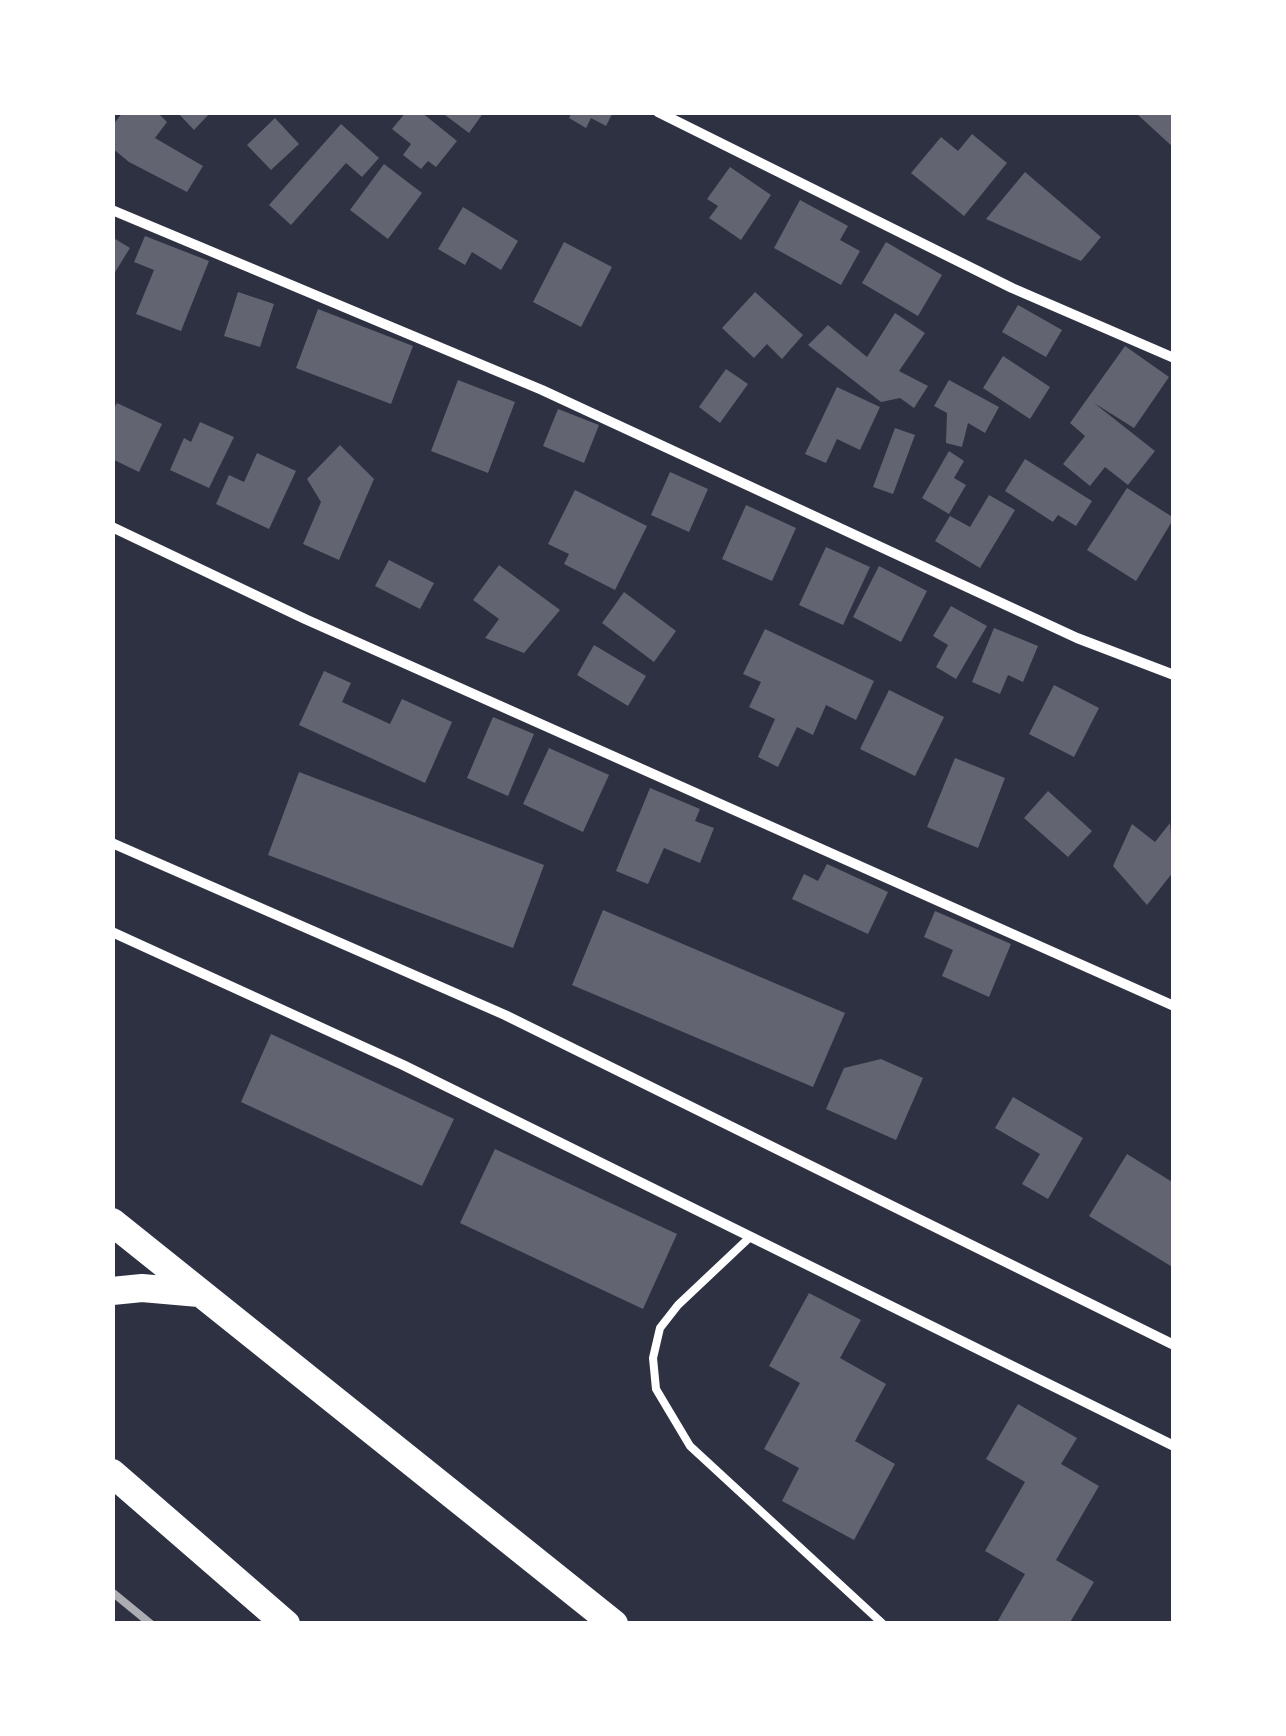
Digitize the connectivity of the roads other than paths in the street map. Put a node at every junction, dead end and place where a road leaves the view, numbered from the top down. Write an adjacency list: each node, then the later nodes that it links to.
1 (658, 112): 3 (street)
2 (112, 210): 5 (street)
3 (1174, 358)
4 (112, 527): 8 (street)
5 (1174, 675)
6 (112, 843): 13 (street)
7 (112, 932): 10 (street)
8 (1174, 1006)
9 (112, 1222): 12 (highway)
10 (749, 1238): 14 (street); 18 (lane)
11 (112, 1290): 12 (highway)
12 (199, 1293): 17 (highway)
13 (1174, 1344)
14 (1174, 1446)
15 (112, 1473): 16 (highway)
16 (286, 1624)
17 (614, 1624)
18 (883, 1624)

